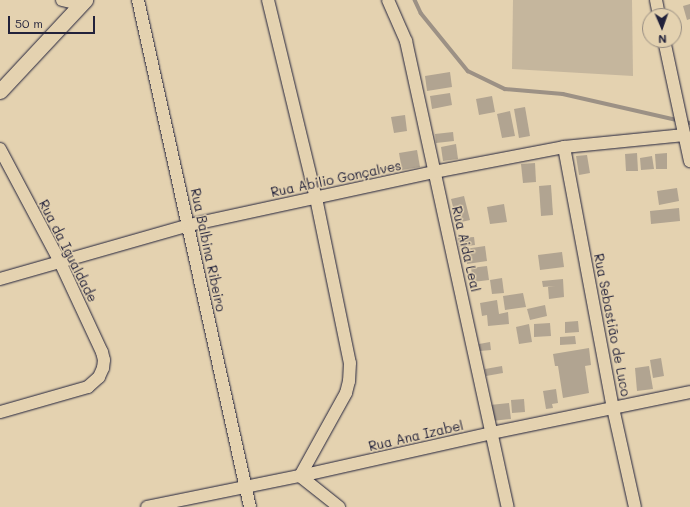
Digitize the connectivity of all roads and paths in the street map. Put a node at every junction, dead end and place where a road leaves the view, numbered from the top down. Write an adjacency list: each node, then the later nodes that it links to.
1 (62, 0): 5 (street)
2 (138, 0): 14 (street, Rua Balbina Ribeiro)
3 (268, 0): 13 (street)
4 (388, 0): 12 (street, Rua Aida Leal)
5 (82, 2): 7 (main road)
6 (666, 48): 8 (street)
7 (0, 91)
8 (684, 133): 9 (street, Rua Abilio Gonçalves); 11 (street)
9 (564, 147): 12 (street, Rua Abilio Gonçalves); 18 (street, Rua Sebastião de Luco)
10 (0, 149): 15 (street, Rua da Igualdade)
11 (690, 161)
12 (434, 172): 13 (street, Rua Abilio Gonçalves); 20 (street, Rua Aida Leal)
13 (316, 198): 14 (street, Rua Abilio Gonçalves); 21 (street)
14 (189, 225): 15 (street, Rua Abilio Gonçalves); 22 (street, Rua Balbina Ribeiro)
15 (60, 262): 16 (street, Rua Abilio Gonçalves); 19 (street, Rua da Igualdade)
16 (0, 279)
17 (690, 392): 18 (street, Rua Ana Izabel)
18 (613, 408): 20 (street, Rua Ana Izabel); 27 (street, Rua Sebastião de Luco)
19 (0, 412)
20 (492, 433): 21 (street, Rua Ana Izabel); 26 (street, Rua Aida Leal)
21 (300, 476): 22 (street, Rua Ana Izabel); 25 (street)
22 (246, 487): 23 (street, Rua Ana Izabel); 24 (street, Rua Balbina Ribeiro)
23 (147, 507)
24 (250, 507)
25 (339, 507)
26 (508, 507)
27 (635, 507)

